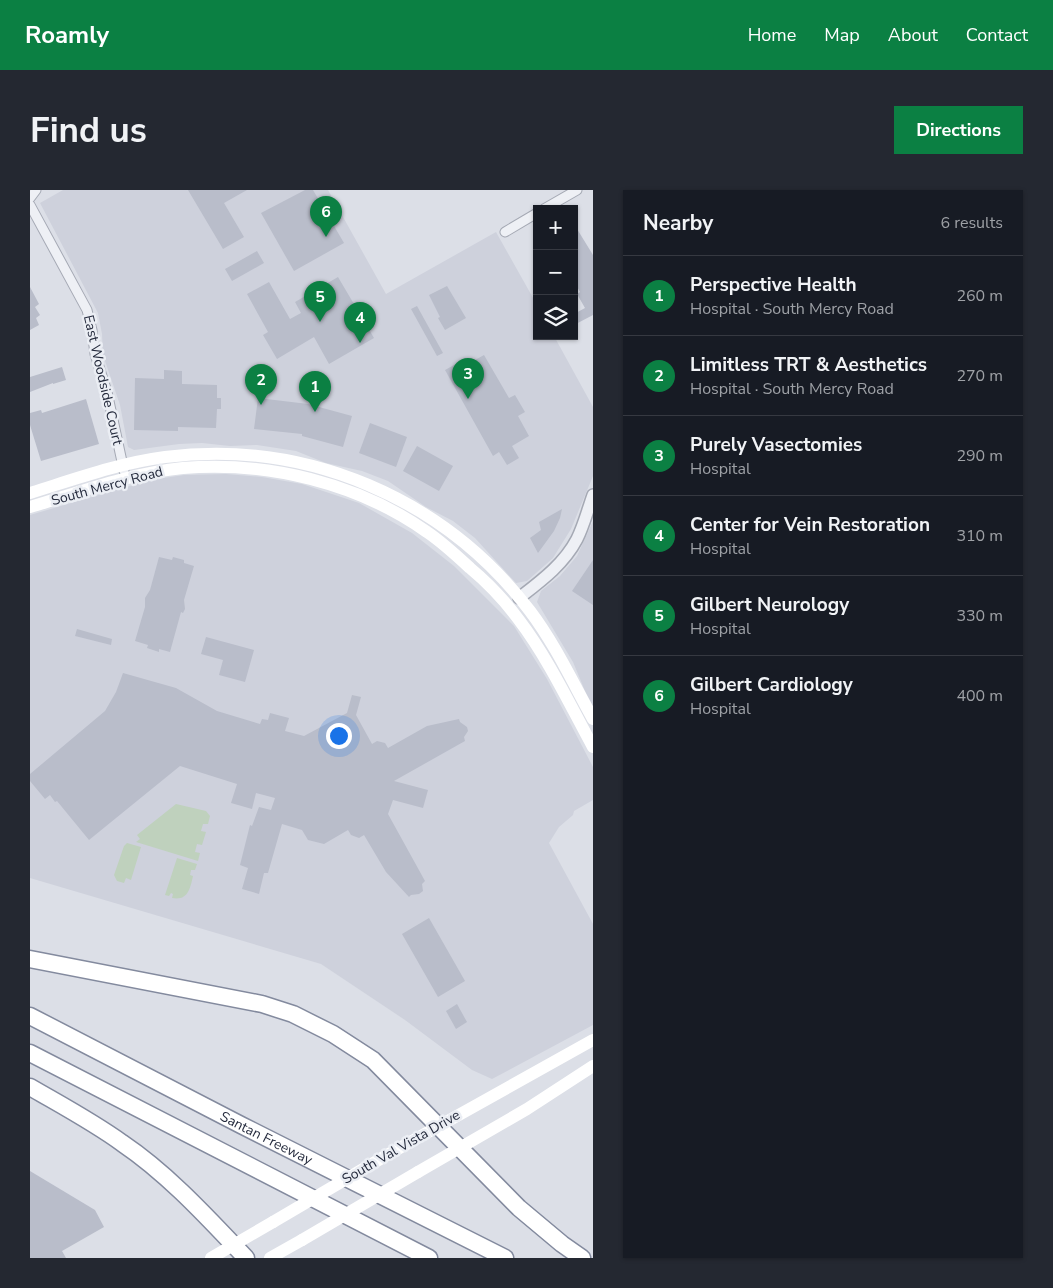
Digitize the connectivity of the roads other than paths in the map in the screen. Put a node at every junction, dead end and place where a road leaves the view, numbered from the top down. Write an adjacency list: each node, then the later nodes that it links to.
1 (36, 190): 3 (street)
2 (577, 190): 5 (street)
3 (30, 198)
4 (30, 205): 8 (street, East Woodside Court)
5 (551, 205)
6 (533, 215): 7 (street)
7 (504, 232)
8 (122, 464): 9 (street, East Woodside Court); 10 (main road, South Mercy Road); 13 (main road, South Mercy Road)
9 (126, 478): 12 (main road, South Mercy Road); 14 (main road, South Mercy Road)
10 (30, 492)
11 (593, 495): 13 (street)
12 (30, 507)
13 (519, 598): 14 (main road); 15 (main road, South Mercy Road)
14 (509, 607): 16 (main road, South Mercy Road)
15 (593, 718)
16 (593, 747)
17 (30, 959): 23 (highway)
18 (30, 1016): 30 (highway, Santan Freeway)
19 (593, 1040): 23 (main road, South Val Vista Drive)
20 (30, 1054): 29 (highway)
21 (593, 1066): 24 (main road)
22 (30, 1087): 25 (highway)
23 (436, 1126): 24 (highway); 25 (main road, South Val Vista Drive, bridge)
24 (459, 1148): 28 (main road, bridge); 31 (highway)
25 (233, 1244): 26 (main road, South Val Vista Drive); 27 (highway)
26 (211, 1258)
27 (246, 1258)
28 (270, 1258)
29 (429, 1258)
30 (504, 1258)
31 (582, 1258)

